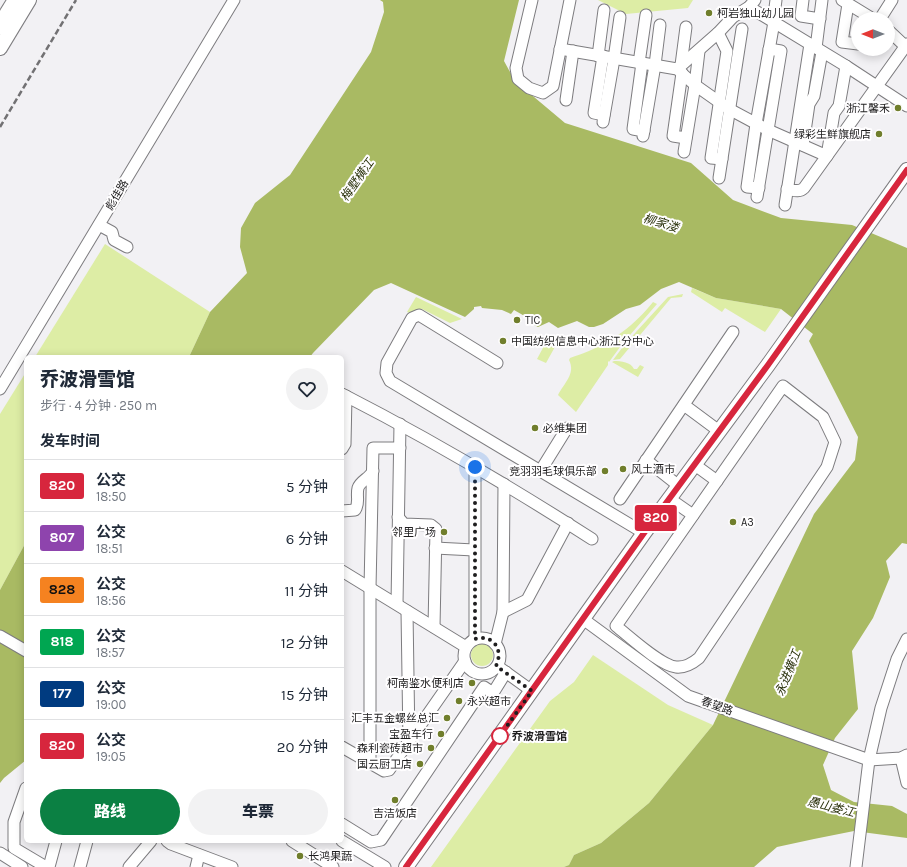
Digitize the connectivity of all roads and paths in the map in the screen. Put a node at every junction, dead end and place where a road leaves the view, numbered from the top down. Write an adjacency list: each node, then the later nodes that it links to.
1 (16, 0): 20 (highway)
2 (29, 0): 27 (main road)
3 (234, 0): 55 (street, 彪佳路)
4 (532, 0): 29 (street)
5 (570, 0): 29 (street)
6 (776, 0): 17 (street)
7 (803, 0): 18 (street)
8 (822, 0): 18 (street)
9 (892, 0): 14 (street)
10 (851, 3): 13 (street); 25 (street)
11 (752, 4): 17 (street); 23 (street)
12 (604, 10): 34 (street)
13 (862, 12)
14 (884, 12)
15 (646, 15): 35 (street)
16 (620, 17): 34 (street)
17 (774, 19): 28 (street); 30 (street)
18 (820, 19): 28 (street)
19 (660, 25): 36 (street)
20 (0, 26)
21 (686, 27): 38 (street)
22 (742, 29): 33 (street)
23 (718, 34): 32 (street); 33 (street)
24 (895, 36): 26 (street)
25 (851, 43)
26 (906, 45): 40 (street)
27 (0, 48)
28 (816, 48): 37 (street); 48 (street)
29 (560, 49): 31 (street)
30 (769, 49): 45 (street); 46 (street)
31 (573, 51): 34 (street); 41 (street)
32 (699, 51): 38 (street); 39 (street)
33 (732, 52): 42 (street)
34 (605, 57): 35 (street); 44 (street)
35 (641, 63): 36 (street); 36 (street)
36 (655, 65): 38 (street)
37 (846, 66): 40 (street); 50 (street)
38 (680, 69): 39 (street); 47 (street)
39 (695, 84): 42 (street); 47 (street)
40 (877, 86): 43 (street); 50 (street)
41 (566, 100)
42 (724, 106): 45 (street); 52 (street)
43 (907, 106)
44 (604, 118)
45 (756, 124): 46 (street); 46 (street)
46 (768, 130): 48 (street)
47 (686, 138): 49 (street)
48 (798, 143): 50 (street); 53 (street)
49 (684, 152)
50 (827, 156): 53 (street)
51 (904, 174): 64 (main road)
52 (719, 178)
53 (787, 189): 54 (street)
54 (785, 205)
55 (99, 224): 56 (street); 59 (street, 彪佳路)
56 (127, 247)
57 (734, 332): 61 (street)
58 (497, 363): 70 (street)
59 (0, 389)
60 (344, 395): 62 (street); 65 (street)
61 (684, 405): 64 (street); 67 (street)
62 (400, 424): 66 (street); 69 (street)
63 (567, 428): 70 (street)
64 (719, 431): 68 (main road)
65 (344, 446)
66 (400, 448): 71 (street); 79 (street)
67 (646, 460): 74 (street); 75 (street)
68 (695, 465): 72 (street); 74 (main road)
69 (475, 467): 73 (street); 84 (street)
70 (541, 470): 81 (street)
71 (373, 471): 77 (street); 86 (street)
72 (717, 481): 78 (street); 78 (street)
73 (504, 484): 80 (street); 89 (street)
74 (679, 486): 76 (main road)
75 (620, 499)
76 (670, 499): 78 (street); 81 (main road)
77 (344, 511)
78 (693, 515)
79 (398, 517): 83 (street); 87 (street)
80 (568, 523): 82 (street); 89 (street)
81 (644, 533): 90 (main road)
82 (592, 538)
83 (435, 548): 84 (street); 91 (street)
84 (474, 550): 94 (street)
85 (344, 572): 86 (street)
86 (370, 588): 87 (street); 105 (street)
87 (397, 604): 88 (street)
88 (407, 611): 91 (street); 101 (street)
89 (503, 612): 95 (street)
90 (583, 619): 100 (main road); 104 (street, 春望路)
91 (434, 627): 94 (street)
92 (0, 636): 96 (street)
93 (907, 639): 104 (street)
94 (471, 643): 95 (street); 97 (street)
95 (496, 644): 98 (street)
96 (24, 650)
97 (465, 661): 98 (street); 101 (street)
98 (496, 666): 99 (street)
99 (506, 672): 100 (street); 108 (street)
100 (532, 691): 127 (main road)
101 (409, 742): 105 (street)
102 (344, 748): 105 (street)
103 (904, 756): 104 (street); 106 (street)
104 (869, 760): 128 (street)
105 (370, 763)
106 (907, 783)
107 (24, 794): 120 (street)
108 (344, 825)
109 (344, 842): 126 (street)
110 (55, 843): 121 (street)
111 (86, 843): 122 (street)
112 (149, 843): 123 (street)
113 (172, 843): 116 (street)
114 (295, 843): 125 (street)
115 (0, 852): 119 (street)
116 (199, 855): 117 (street); 124 (street)
117 (210, 863): 118 (street)
118 (225, 866)
119 (21, 867)
120 (46, 867)
121 (49, 867)
122 (80, 867)
123 (129, 867)
124 (196, 867)
125 (333, 867)
126 (385, 867)
127 (406, 867)
128 (856, 867)

